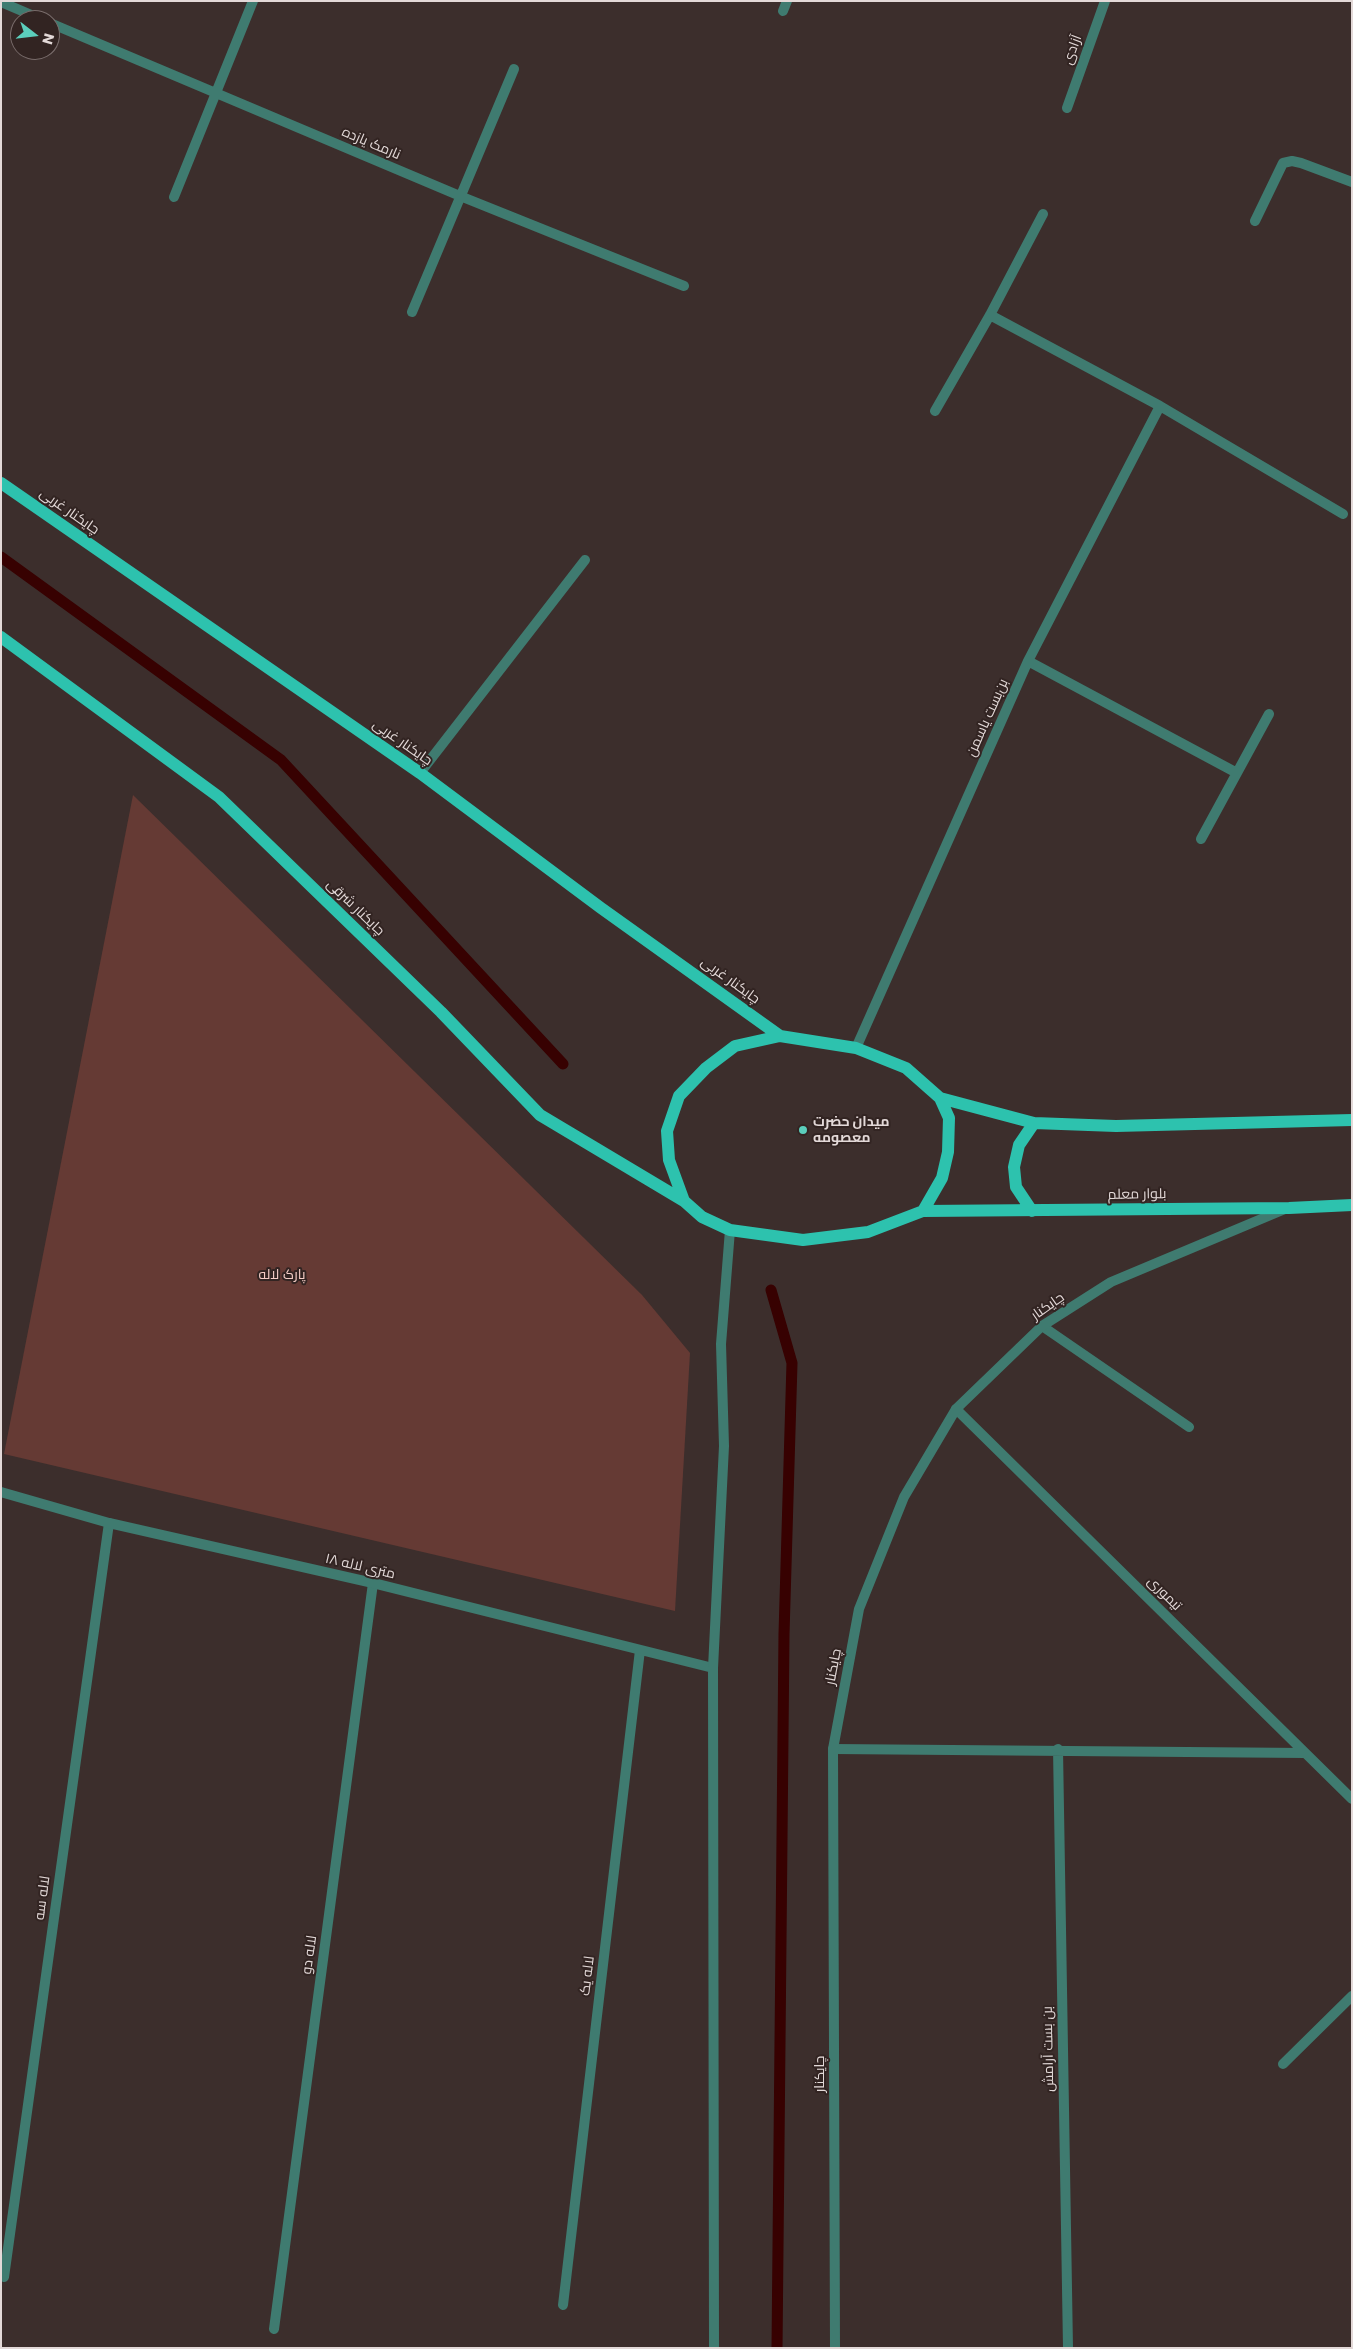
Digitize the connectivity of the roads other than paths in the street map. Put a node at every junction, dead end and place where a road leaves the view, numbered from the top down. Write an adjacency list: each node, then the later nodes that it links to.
1 (253, 1): 7 (street)
2 (1106, 1): 8 (street, آزادی)
3 (1, 2): 4 (street)
4 (20, 10)
5 (60, 27): 7 (street, نارمک یازده)
6 (514, 70): 10 (street)
7 (215, 92): 10 (street, نارمک یازده); 11 (street)
8 (1068, 108)
9 (1352, 182): 13 (street)
10 (460, 196): 14 (street, نارمک یازده); 15 (street)
11 (174, 197)
12 (1043, 214): 16 (street)
13 (1255, 221)
14 (684, 286)
15 (412, 312)
16 (990, 315): 17 (street); 18 (street)
17 (1160, 406): 20 (street); 23 (street, بن‌بست یاسمن)
18 (934, 411)
19 (1, 483): 26 (main road, چایکنار غربی)
20 (1343, 514)
21 (585, 560): 26 (street)
22 (1, 637): 33 (main road, چایکنار شرقی)
23 (1028, 661): 25 (street); 29 (street, بن‌بست یاسمن)
24 (1269, 714): 25 (street)
25 (1237, 772): 27 (street)
26 (420, 773): 28 (main road, چایکنار غربی)
27 (1202, 839)
28 (780, 1036): 29 (main road); 33 (main road)
29 (856, 1048): 30 (main road)
30 (940, 1098): 32 (main road); 36 (main road)
31 (1352, 1120): 32 (main road)
32 (1034, 1123): 37 (main road)
33 (684, 1200): 38 (main road)
34 (1352, 1204): 35 (main road, بلوار معلم)
35 (1289, 1208): 37 (main road, بلوار معلم); 39 (street, چایکنار)
36 (923, 1211): 37 (main road, بلوار معلم); 38 (main road)
37 (1032, 1211)
38 (730, 1230): 46 (street)
39 (1042, 1326): 40 (street, چایکنار); 41 (street)
40 (956, 1409): 47 (street, چایکنار); 49 (street, تیموری)
41 (1189, 1427)
42 (1, 1492): 43 (street, ۱۸ متری لاله)
43 (110, 1523): 44 (street, ۱۸ متری لاله); 53 (street, لاله سه)
44 (373, 1583): 45 (street, ۱۸ متری لاله); 55 (street, لاله دو)
45 (640, 1650): 46 (street, ۱۸ متری لاله); 54 (street, لاله یک)
46 (713, 1668): 56 (street)
47 (833, 1749): 48 (street); 57 (street, چایکنار)
48 (1058, 1749): 49 (street); 58 (street, بن بست آرامش)
49 (1306, 1753): 50 (street, تیموری)
50 (1350, 1794)
51 (1352, 1996): 52 (street)
52 (1283, 2064)
53 (4, 2277)
54 (563, 2305)
55 (274, 2330)
56 (714, 2348)
57 (836, 2348)
58 (1068, 2348)

